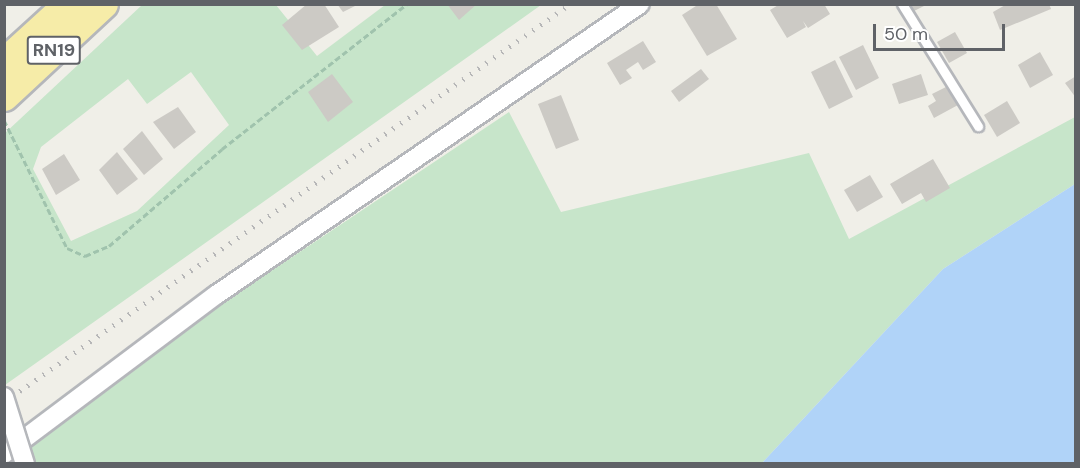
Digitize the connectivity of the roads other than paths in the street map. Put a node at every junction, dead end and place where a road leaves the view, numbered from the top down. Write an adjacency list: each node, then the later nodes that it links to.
1 (70, 4): 5 (highway, RN19)
2 (103, 4): 5 (highway, RN19)
3 (640, 4): 8 (street)
4 (902, 4): 6 (lane)
5 (8, 86)
6 (978, 126)
7 (4, 397): 9 (street, bridge)
8 (4, 454)
9 (25, 464)

